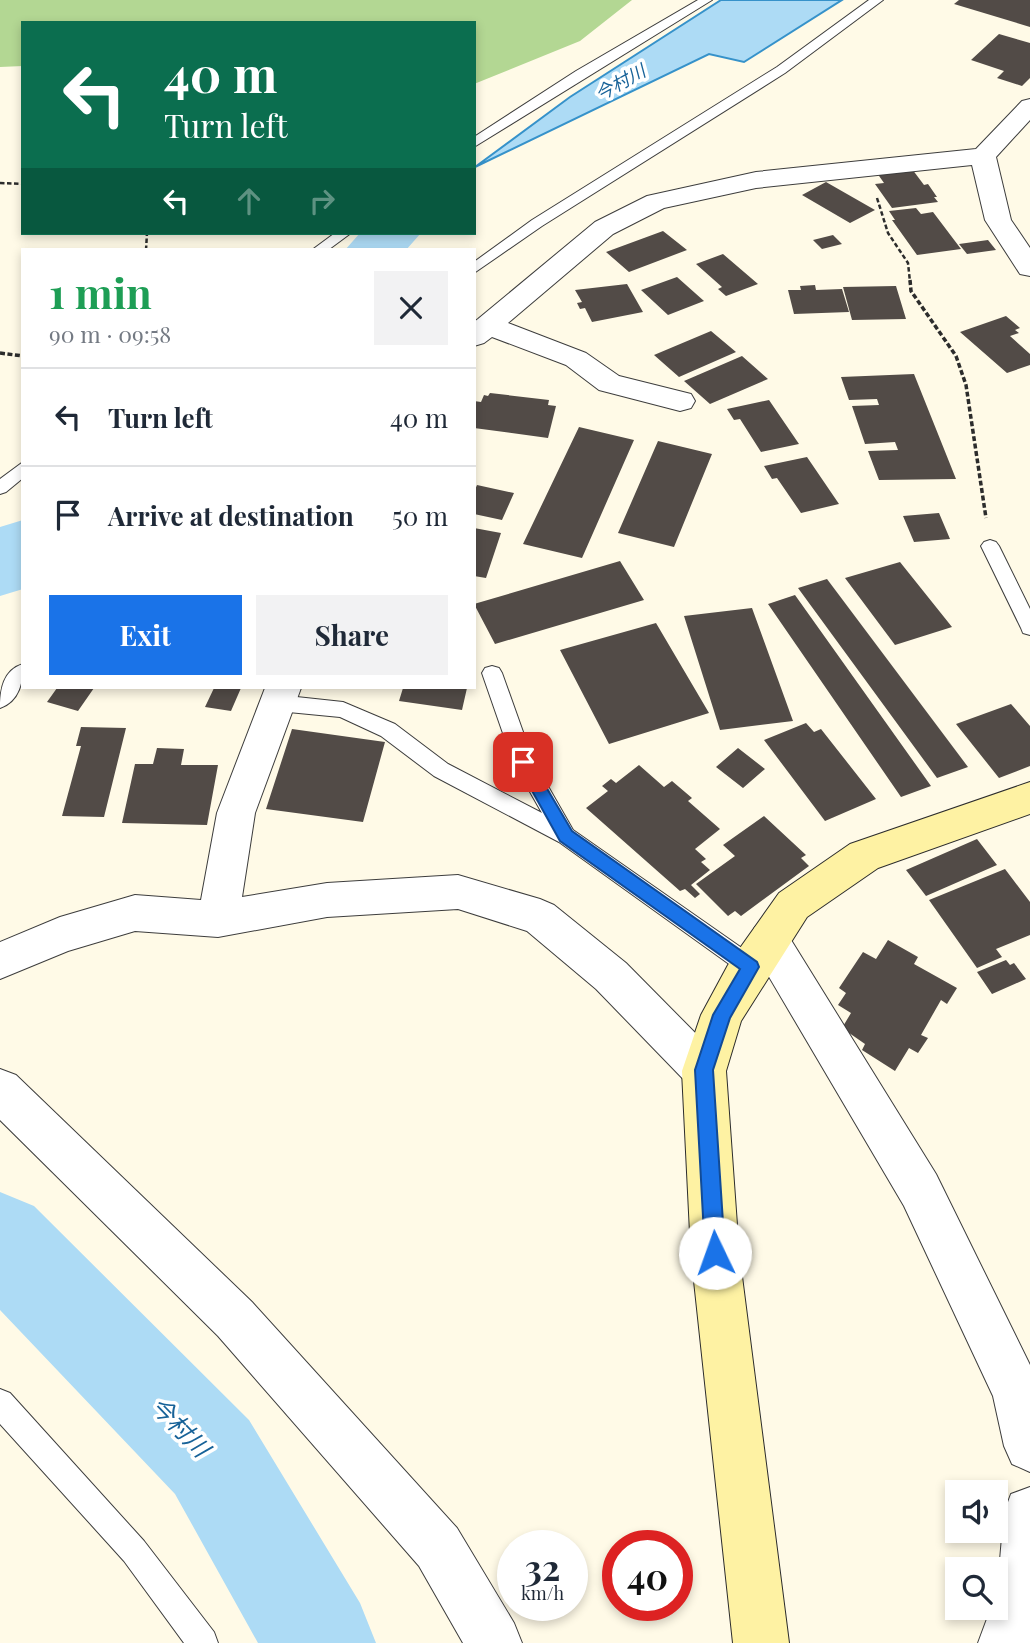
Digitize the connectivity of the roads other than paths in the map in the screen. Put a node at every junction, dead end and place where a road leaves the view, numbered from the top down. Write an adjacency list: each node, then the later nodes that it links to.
1 (706, 0): 4 (lane)
2 (877, 0): 8 (lane)
3 (1030, 106): 5 (street)
4 (476, 142)
5 (983, 156): 9 (street); 10 (street)
6 (341, 235): 7 (lane)
7 (322, 248)
8 (476, 268)
9 (1030, 268)
10 (481, 331): 11 (street)
11 (680, 401)
12 (21, 470): 13 (lane)
13 (0, 488)
14 (990, 546): 15 (lane)
15 (1030, 628)
16 (21, 673): 19 (lane)
17 (492, 673): 21 (lane)
18 (281, 695): 21 (lane); 22 (street)
19 (0, 700)
20 (1030, 798): 24 (street)
21 (566, 836): 24 (lane)
22 (218, 919): 23 (street); 25 (street)
23 (0, 961)
24 (746, 975): 25 (street); 28 (street)
25 (704, 1070): 32 (street)
26 (0, 1090): 31 (street)
27 (0, 1403): 30 (lane)
28 (1030, 1446)
29 (1030, 1513): 33 (street)
30 (203, 1643)
31 (494, 1643)
32 (761, 1643)
33 (1006, 1643)

